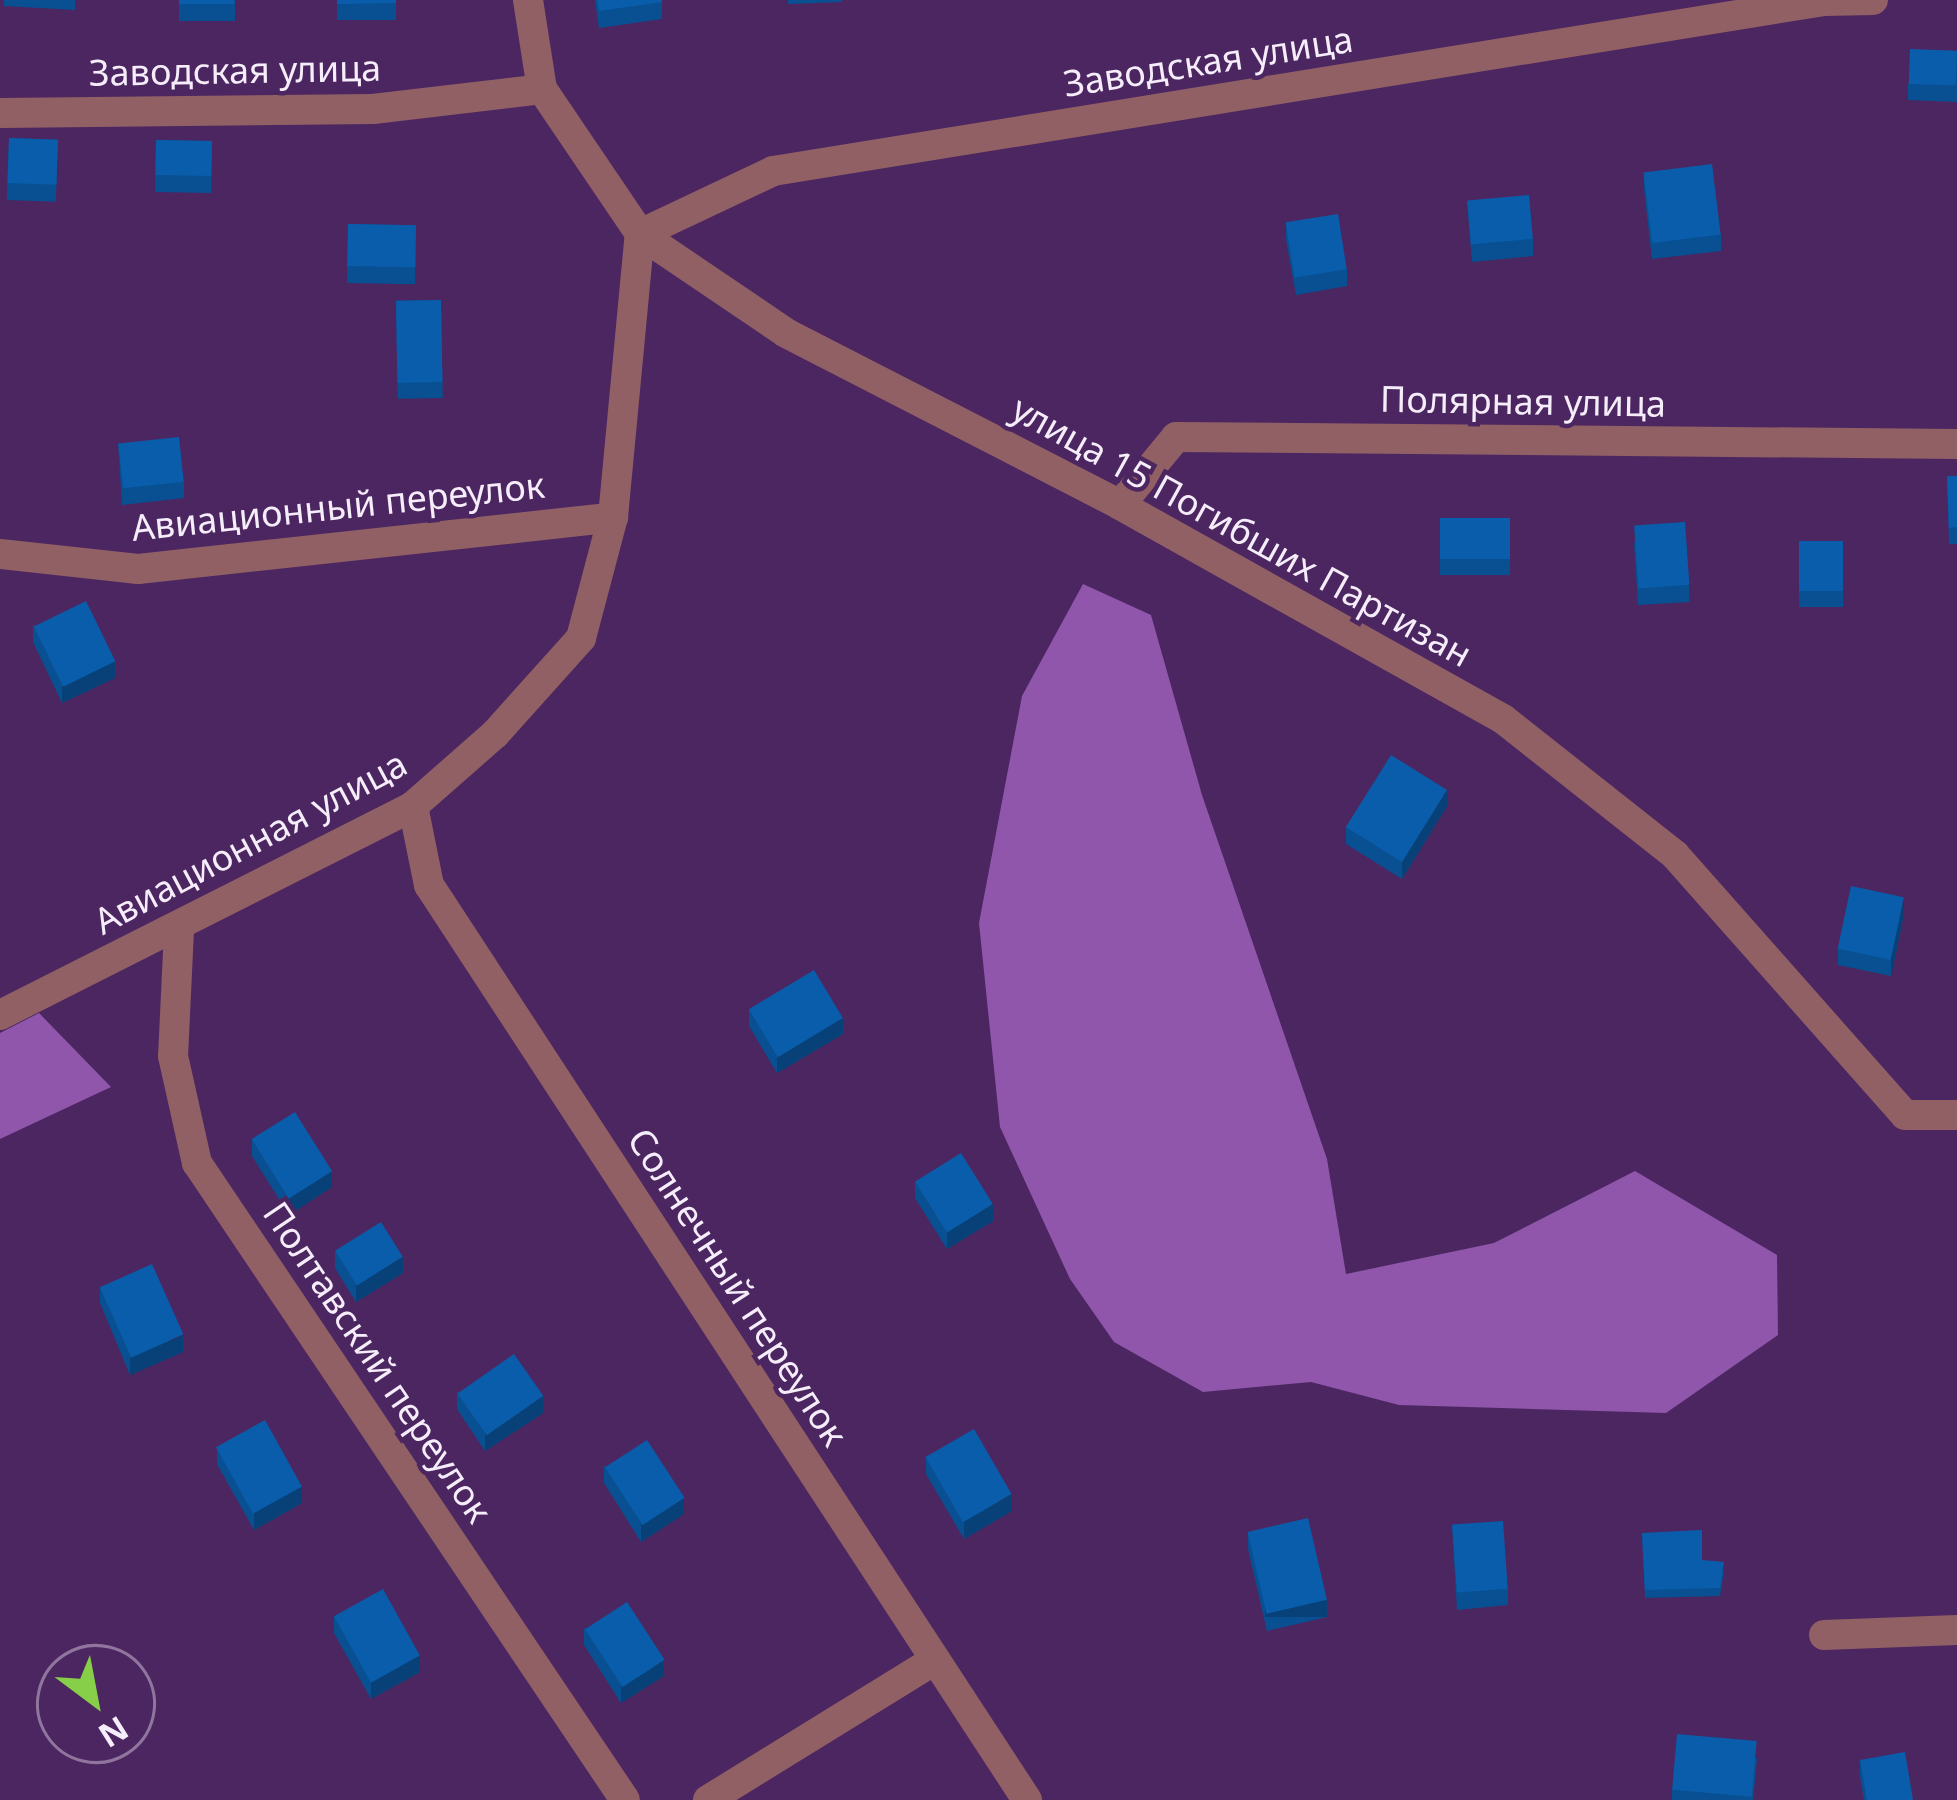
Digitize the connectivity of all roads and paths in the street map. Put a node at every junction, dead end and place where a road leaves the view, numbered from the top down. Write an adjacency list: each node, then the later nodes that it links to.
1 (528, 0): 3 (street, улица 15 Погибших Партизан)
2 (1873, 0): 5 (street, Заводская улица)
3 (542, 89): 4 (street, Заводская улица); 5 (street, улица 15 Погибших Партизан)
4 (0, 113)
5 (640, 234): 7 (street, улица 15 Погибших Партизан); 8 (street, Авиационная улица)
6 (1957, 444): 7 (street, Полярная улица)
7 (1120, 505): 13 (street, улица 15 Погибших Партизан)
8 (613, 518): 9 (street, Авиационный переулок); 10 (street, Авиационная улица)
9 (0, 554)
10 (413, 806): 11 (street, Авиационная улица); 16 (street, Солнечный переулок)
11 (179, 929): 12 (street, Авиационная улица); 17 (street, Полтавский переулок)
12 (0, 1015)
13 (1957, 1114)
14 (1957, 1630): 15 (street)
15 (1824, 1635)
16 (935, 1660): 18 (street); 19 (street, Солнечный переулок)
17 (625, 1800)
18 (708, 1800)
19 (1027, 1800)

